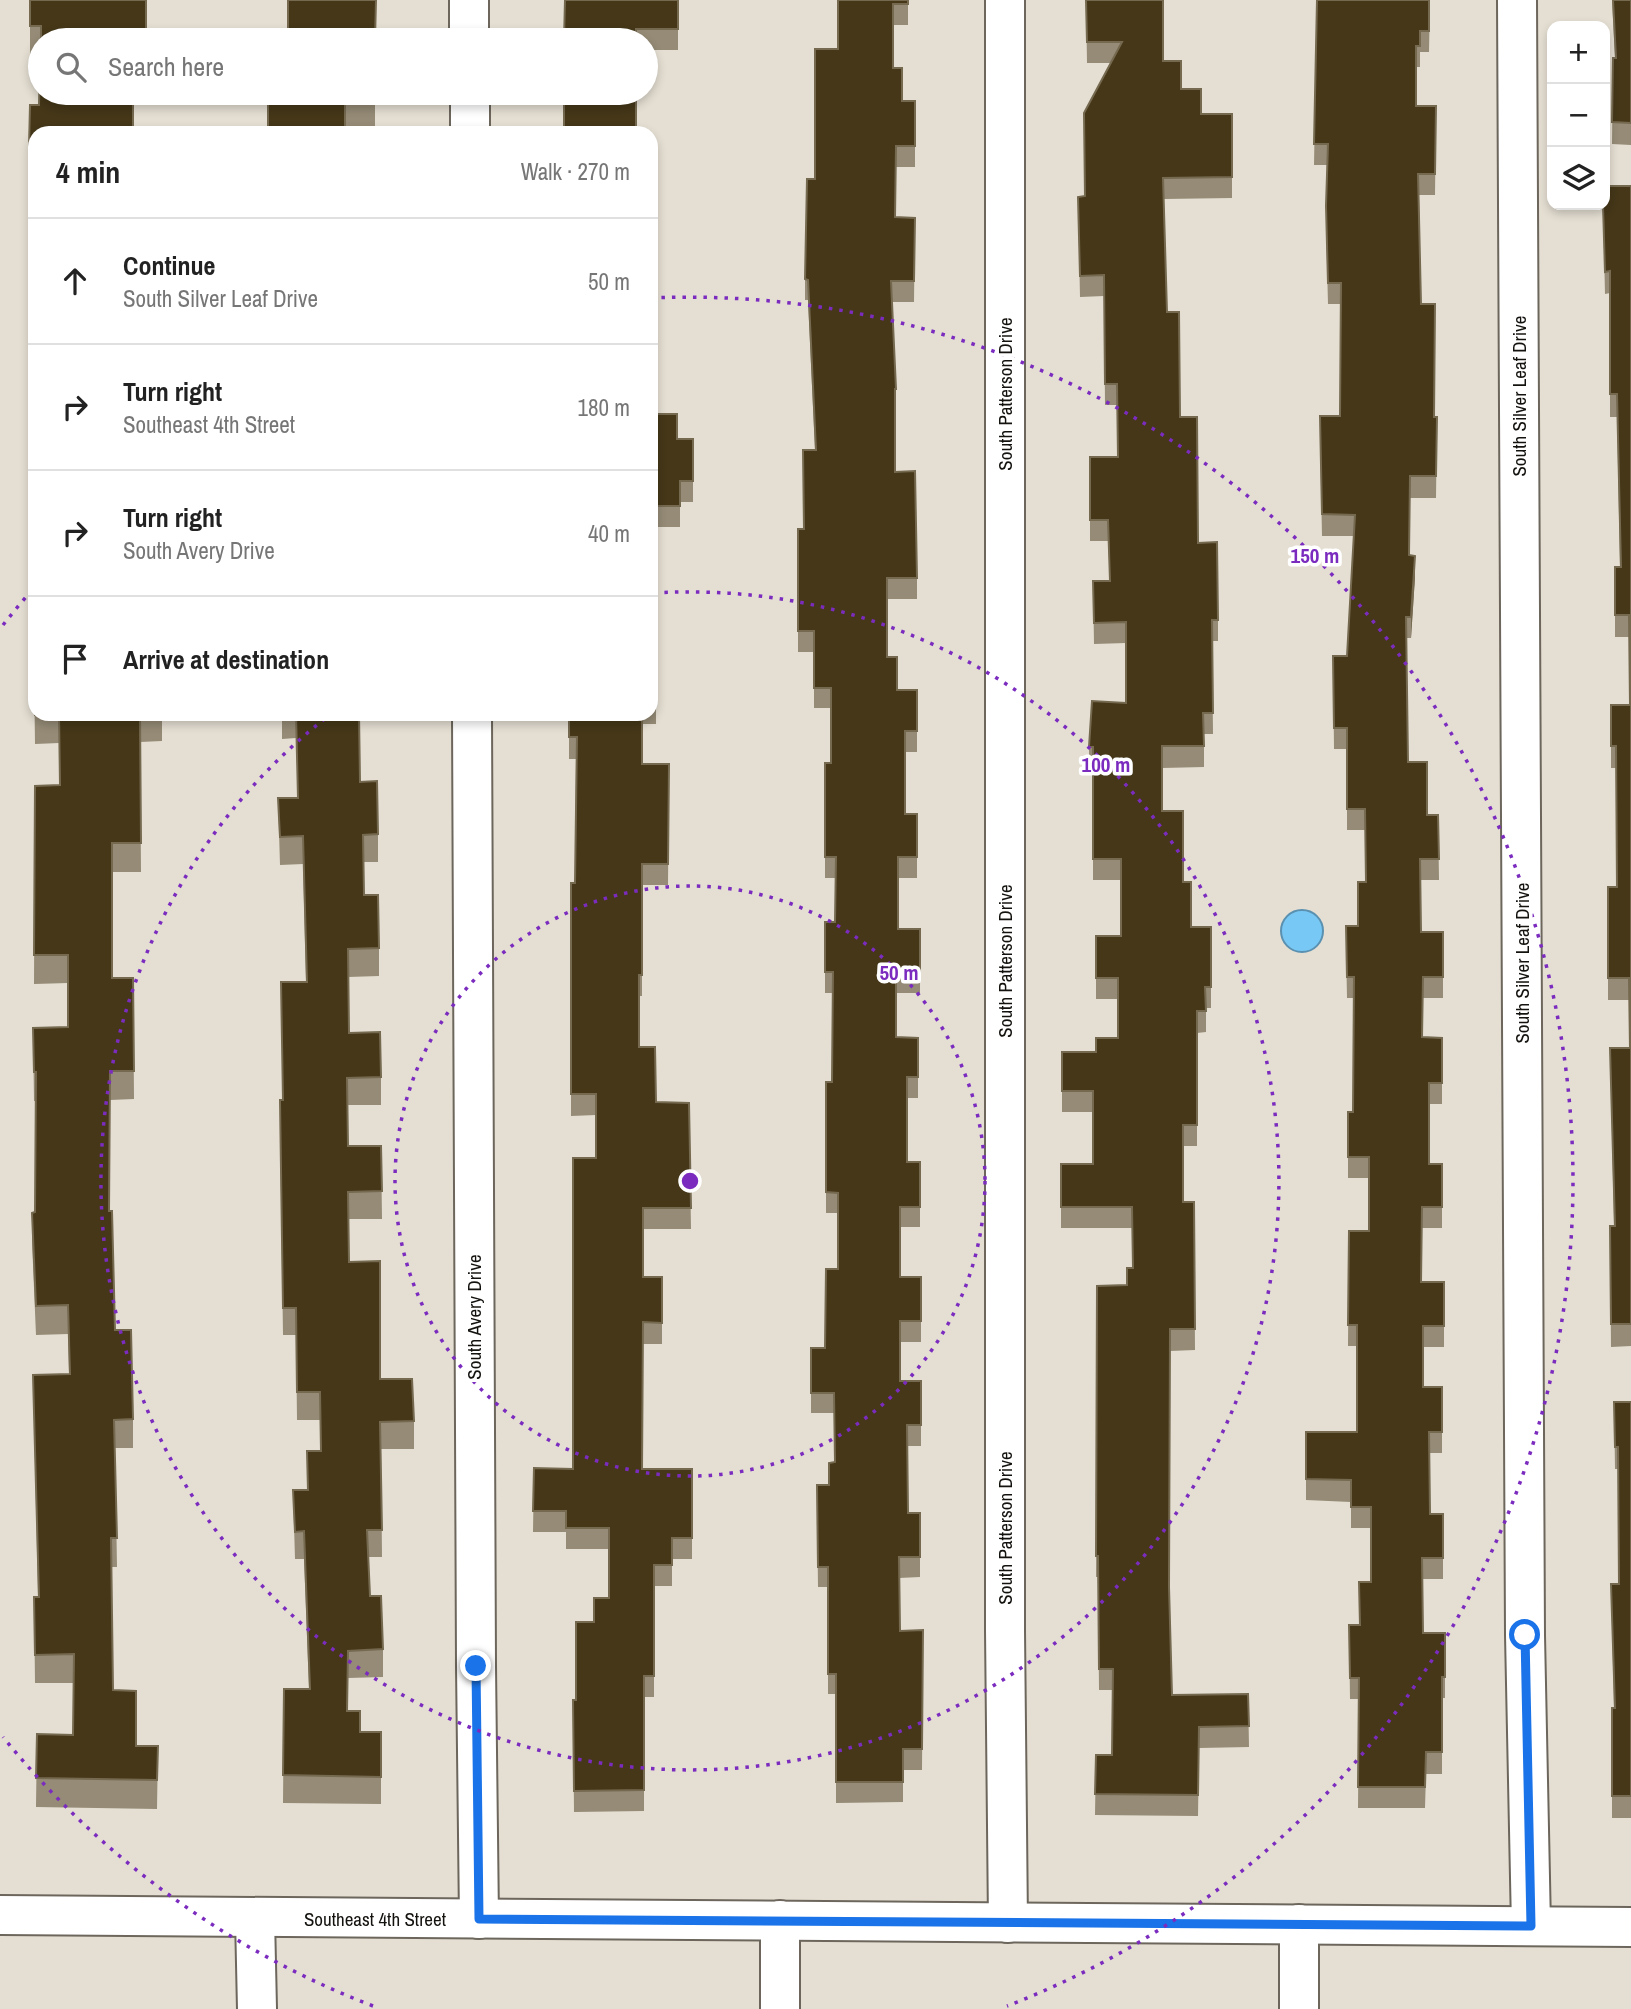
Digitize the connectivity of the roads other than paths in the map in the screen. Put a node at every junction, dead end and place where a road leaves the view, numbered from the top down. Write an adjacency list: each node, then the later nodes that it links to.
1 (469, 0): 4 (street)
2 (1005, 0): 12 (street, South Patterson Drive)
3 (1517, 0): 14 (street, South Silver Leaf Drive)
4 (469, 28)
5 (470, 105): 6 (street)
6 (470, 126)
7 (472, 721): 10 (street, South Avery Drive)
8 (0, 1915): 9 (street, Southeast 4th Street)
9 (255, 1918): 10 (street, Southeast 4th Street); 16 (street)
10 (479, 1919): 11 (street, Southeast 4th Street)
11 (780, 1920): 12 (street, Southeast 4th Street); 17 (street)
12 (1008, 1923): 13 (street, Southeast 4th Street)
13 (1299, 1924): 14 (street, Southeast 4th Street); 18 (street)
14 (1531, 1926): 15 (street, Southeast 4th Street)
15 (1631, 1927)
16 (257, 2009)
17 (780, 2009)
18 (1299, 2009)

